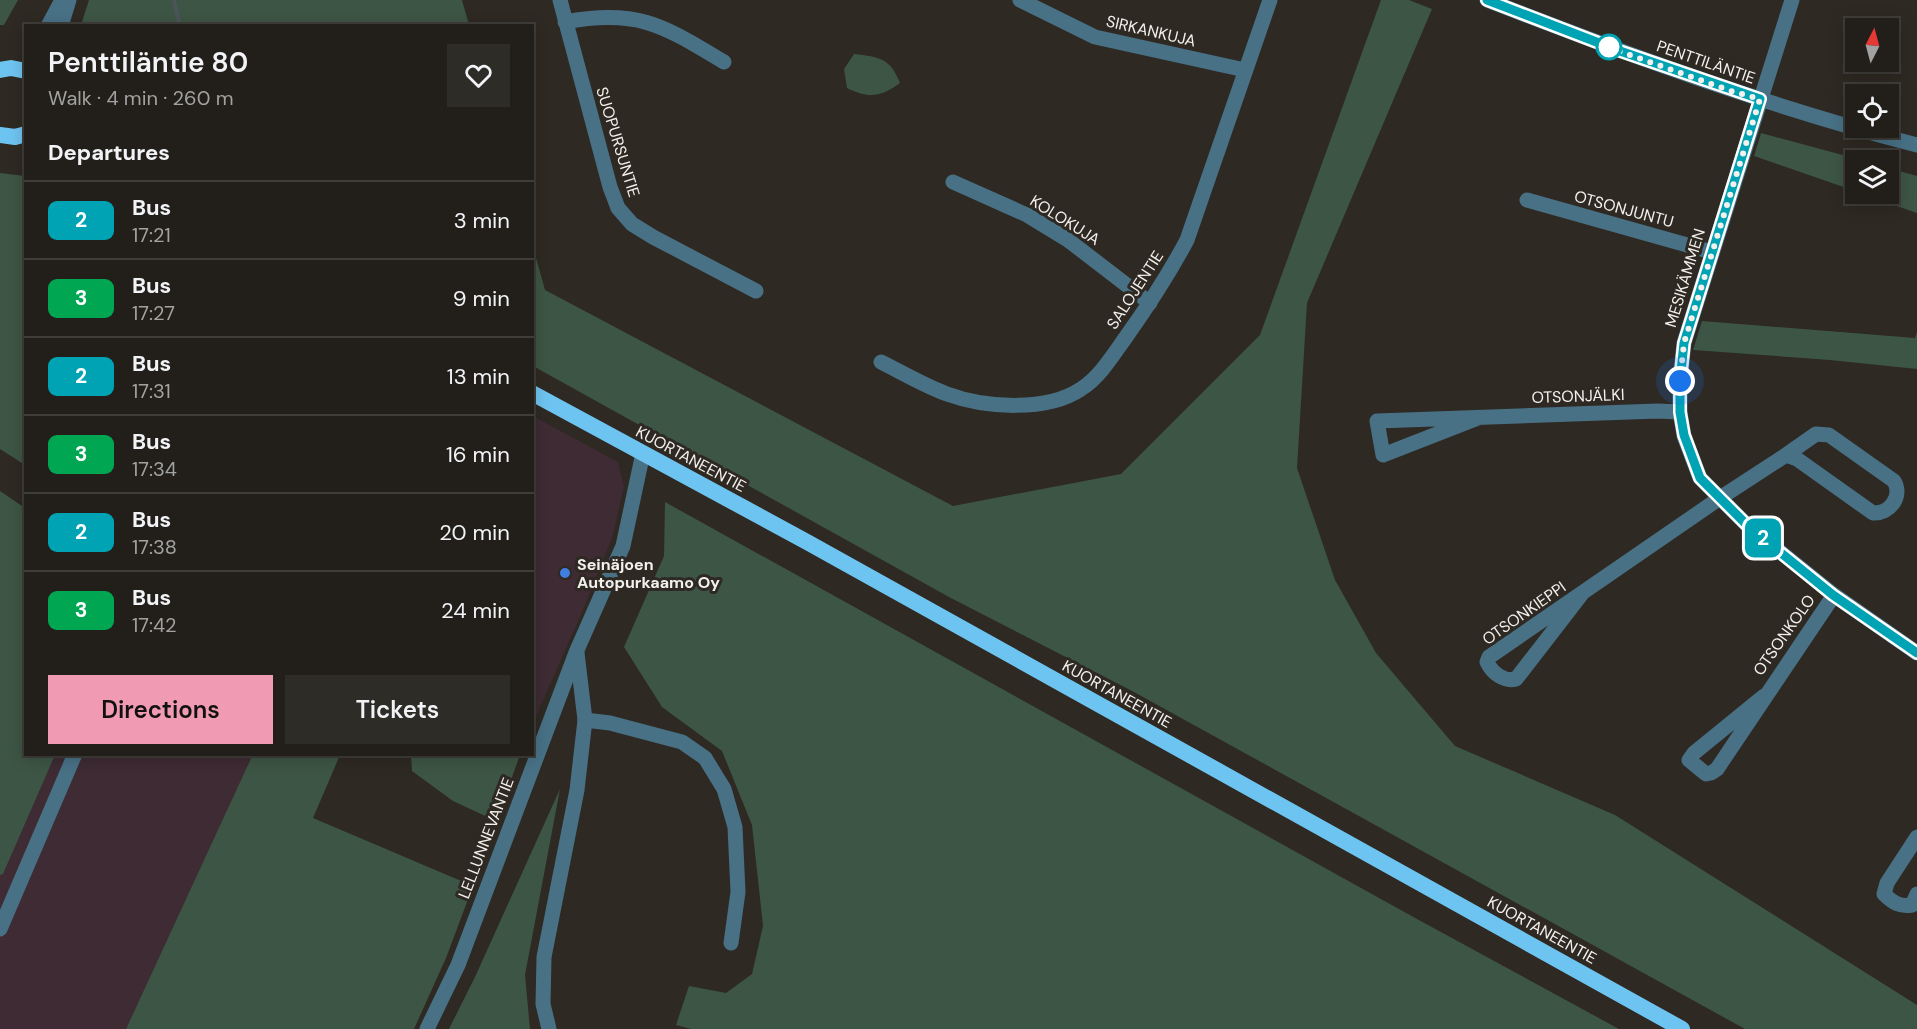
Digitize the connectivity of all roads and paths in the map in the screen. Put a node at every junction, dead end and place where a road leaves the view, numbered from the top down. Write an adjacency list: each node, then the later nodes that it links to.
1 (62, 0): 9 (street)
2 (69, 0): 10 (street)
3 (560, 0): 8 (street, SUOPURSUNTIE)
4 (1020, 0): 12 (street, SIRKANKUJA)
5 (1270, 0): 12 (street, SALOJENTIE)
6 (1487, 0): 13 (street, PENTTILÄNTIE)
7 (1792, 0): 13 (street, MESIKÄMMEN)
8 (565, 22): 11 (street); 20 (street, SUOPURSUNTIE)
9 (49, 24)
10 (62, 24)
11 (724, 62)
12 (1245, 70): 21 (street, SALOJENTIE)
13 (1760, 99): 16 (street, PENTTILÄNTIE); 19 (street, MESIKÄMMEN)
14 (0, 135): 15 (highway)
15 (24, 136)
16 (1917, 146)
17 (953, 182): 21 (street, KOLOKUJA)
18 (1527, 200): 19 (street, OTSONJUNTU)
19 (1712, 252): 24 (street, MESIKÄMMEN)
20 (756, 291)
21 (1150, 303): 22 (street, SALOJENTIE)
22 (881, 362)
23 (534, 394): 26 (highway, KUORTANEENTIE)
24 (1680, 412): 25 (street, OTSONJÄLKI); 28 (street, MESIKÄMMEN)
25 (1478, 418): 25 (street, OTSONJÄLKI)
26 (643, 453): 31 (street, LELLUNNEVANTIE); 42 (highway, KUORTANEENTIE)
27 (1786, 455): 27 (street, OTSONKIEPPI); 28 (street, OTSONKIEPPI)
28 (1720, 498): 29 (street, OTSONKIEPPI); 30 (street, MESIKÄMMEN)
29 (1581, 595): 29 (street, OTSONKIEPPI)
30 (1833, 595): 32 (street, MESIKÄMMEN); 33 (street, OTSONKOLO)
31 (577, 650): 34 (street); 40 (street, LELLUNNEVANTIE)
32 (1917, 653)
33 (1764, 696): 33 (street, OTSONKOLO)
34 (585, 720): 39 (street); 41 (street)
35 (74, 756): 38 (street)
36 (1917, 837): 37 (street)
37 (1917, 894)
38 (0, 928)
39 (731, 943)
40 (427, 1029)
41 (549, 1029)
42 (1682, 1029)

